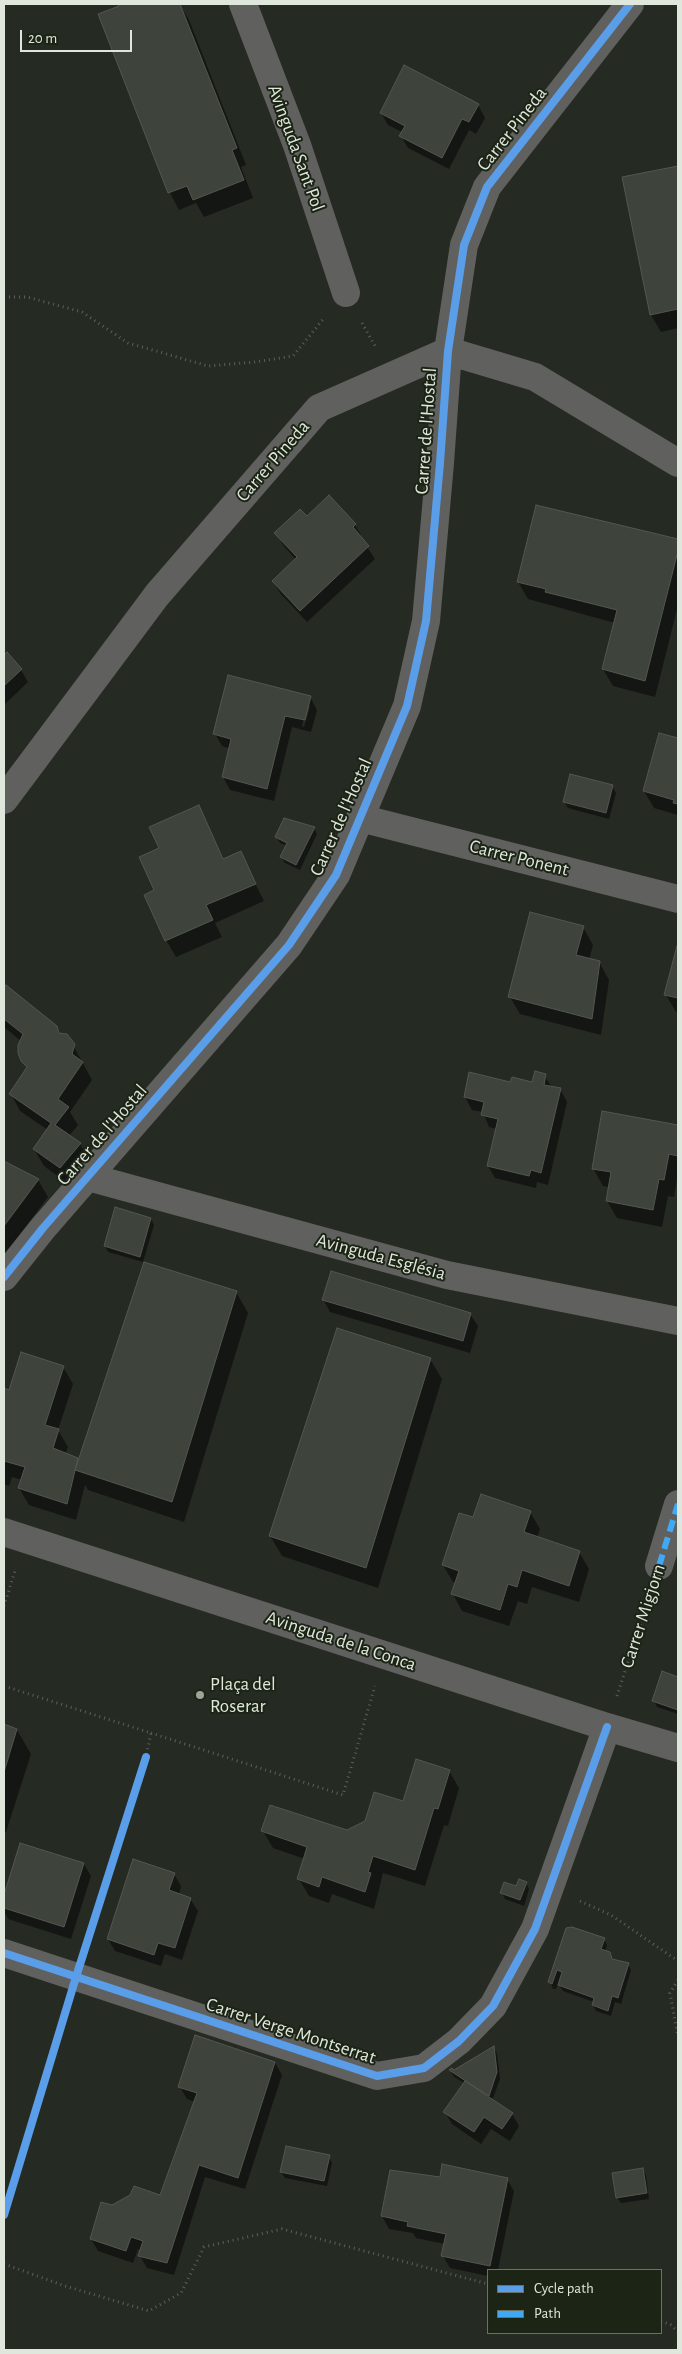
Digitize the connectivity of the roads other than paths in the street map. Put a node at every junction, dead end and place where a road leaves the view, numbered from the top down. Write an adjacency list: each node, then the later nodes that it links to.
1 (243, 4): 3 (street, Avinguda Sant Pol)
2 (630, 4): 4 (street, Carrer Pineda)
3 (346, 293)
4 (448, 351): 5 (street); 6 (street, Carrer Pineda); 7 (street, Carrer de l'Hostal)
5 (678, 463)
6 (4, 800)
7 (360, 818): 8 (street, Carrer Ponent); 9 (street, Carrer de l'Hostal)
8 (678, 899)
9 (88, 1177): 10 (street, Carrer de l'Hostal); 11 (street, Avinguda Església)
10 (4, 1277)
11 (678, 1321)
12 (678, 1504): 14 (street, Carrer Migjorn)
13 (4, 1532): 15 (street, Avinguda de la Conca)
14 (659, 1566)
15 (606, 1727): 16 (street, Avinguda de la Conca); 17 (street, Carrer Verge Montserrat)
16 (678, 1748)
17 (4, 1953)

